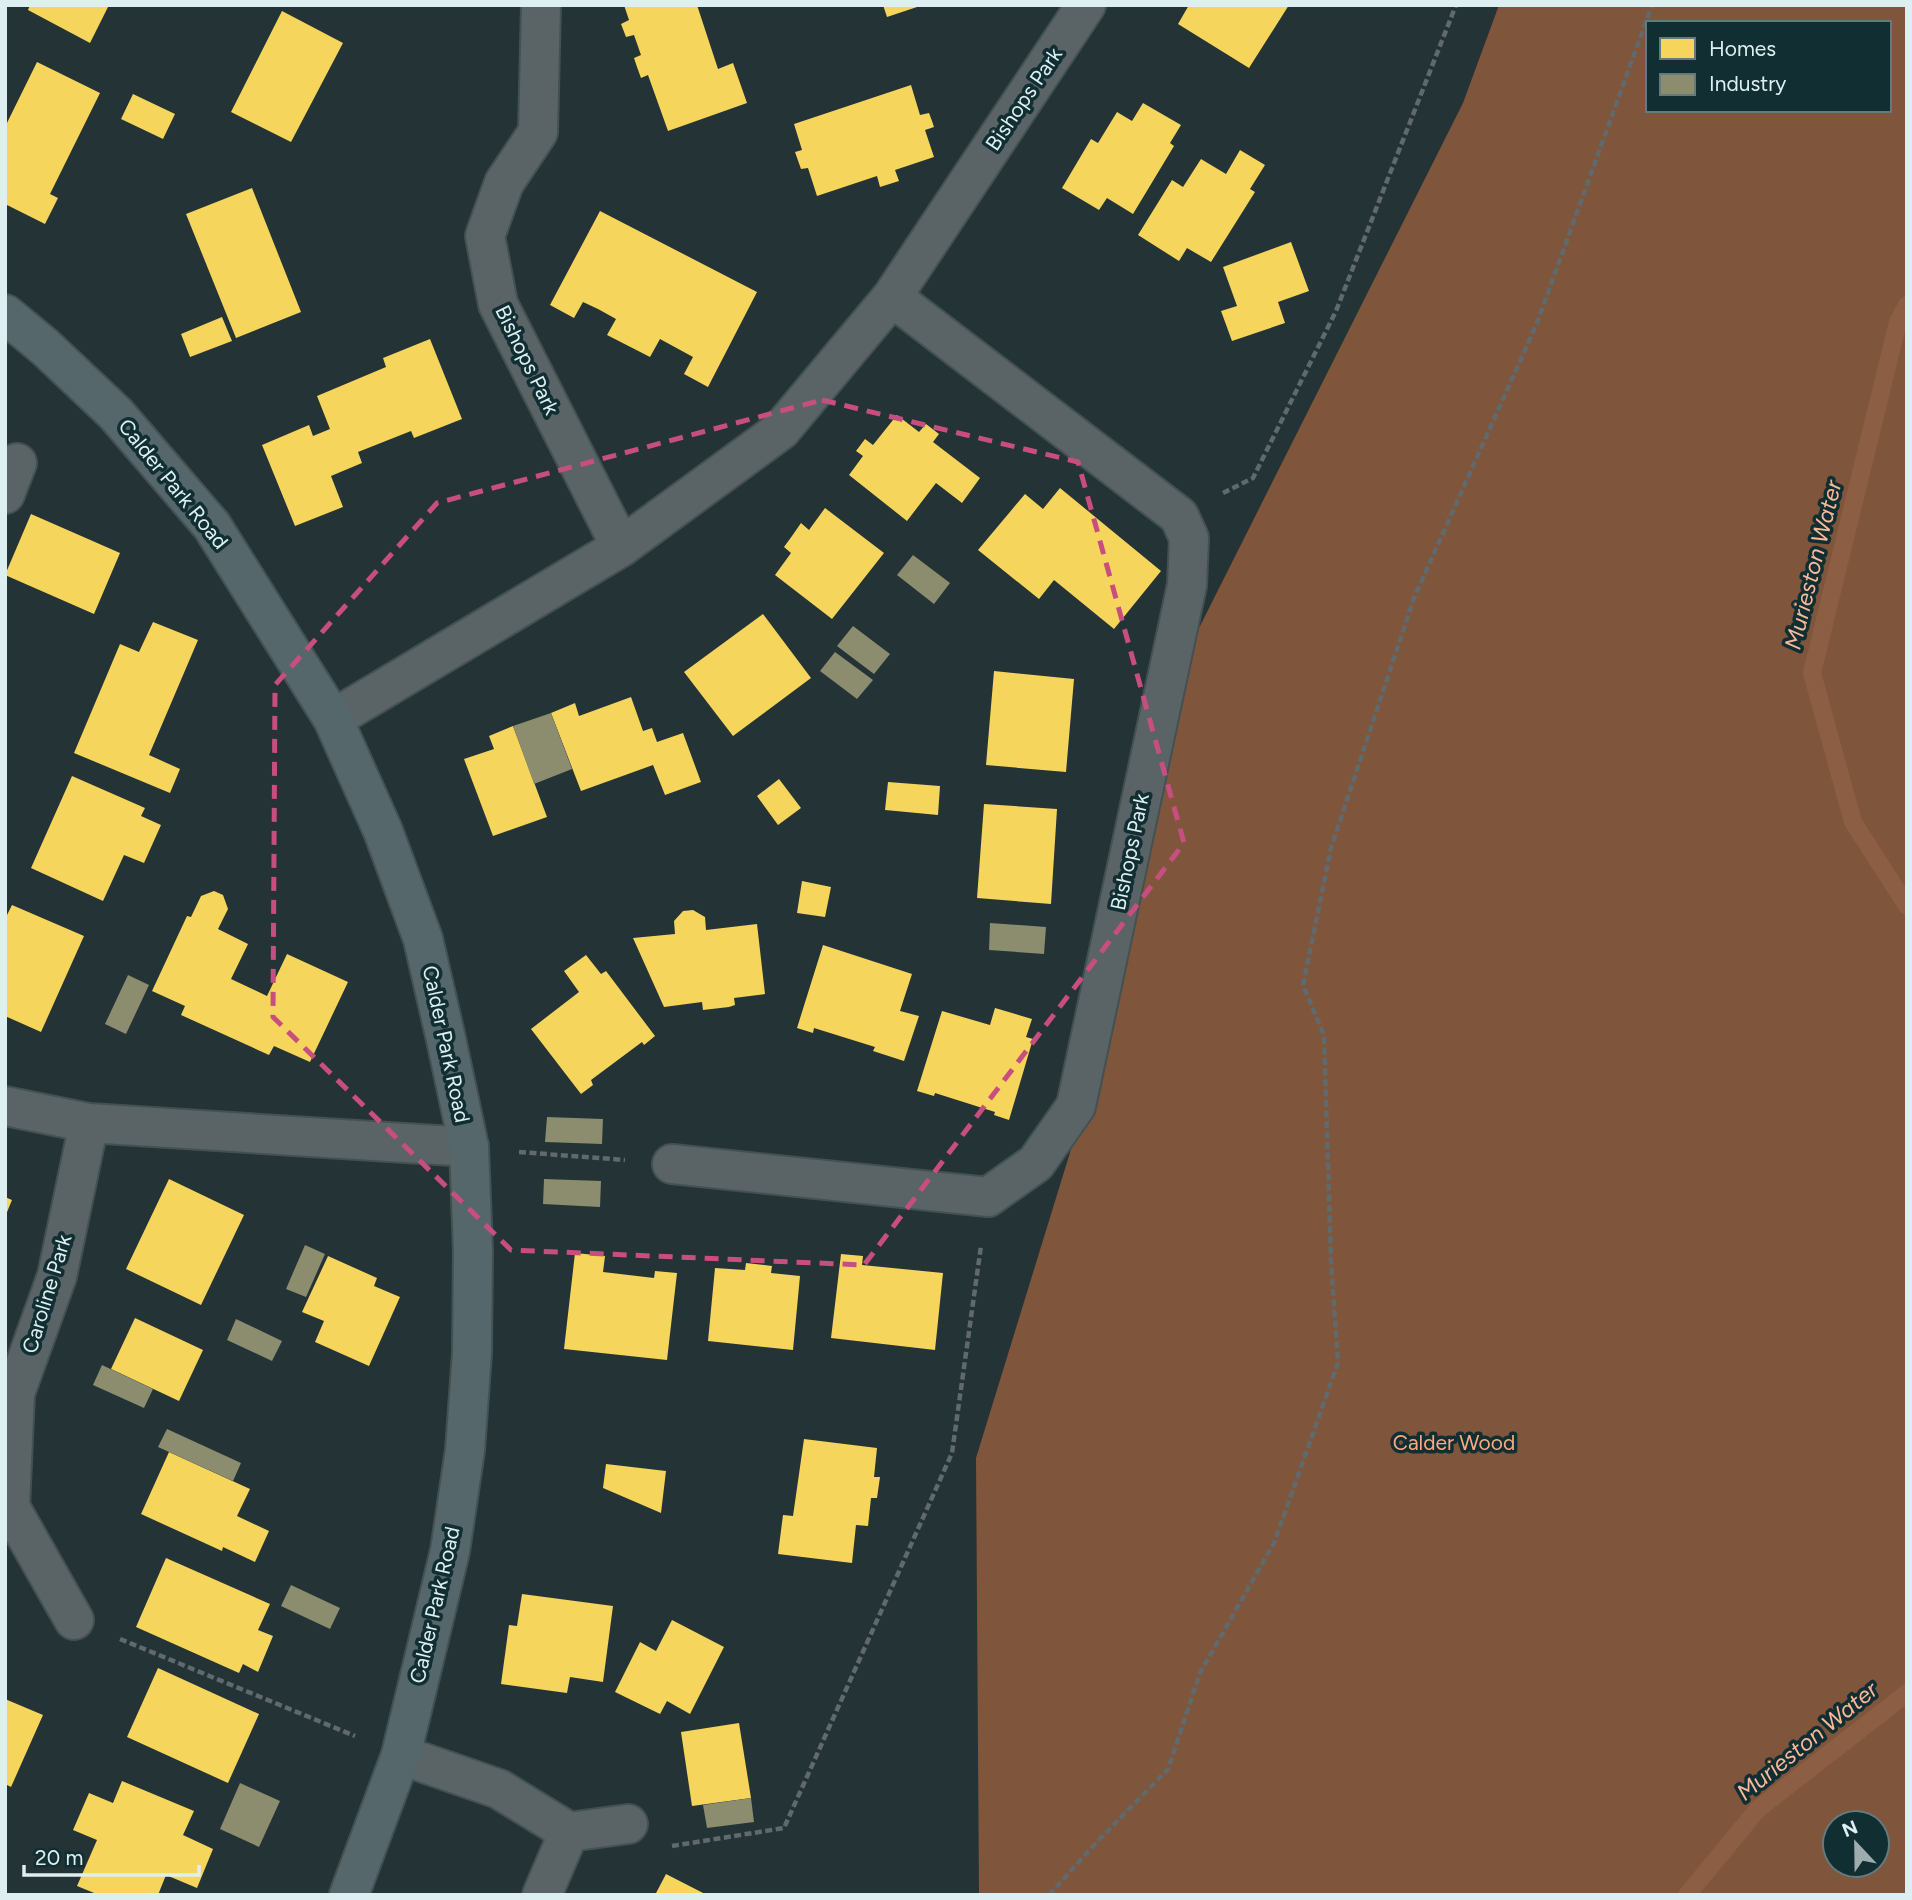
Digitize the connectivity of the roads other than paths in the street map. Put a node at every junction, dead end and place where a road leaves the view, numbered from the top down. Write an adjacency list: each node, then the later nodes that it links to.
1 (541, 5): 5 (street, Bishops Park)
2 (1086, 5): 3 (street, Bishops Park)
3 (892, 297): 5 (street, Bishops Park); 10 (street, Bishops Park)
4 (5, 314): 6 (main road, Calder Park Road)
5 (621, 547): 6 (street, Bishops Park)
6 (333, 719): 9 (main road, Calder Park Road)
7 (5, 1106): 8 (street)
8 (89, 1123): 9 (street); 11 (street, Caroline Park)
9 (469, 1147): 13 (main road, Calder Park Road)
10 (672, 1164)
11 (8, 1508): 12 (street, Caroline Park)
12 (74, 1620)
13 (401, 1755): 15 (street); 16 (main road, Calder Park Road)
14 (628, 1824): 15 (street)
15 (569, 1832): 17 (street)
16 (349, 1895)
17 (542, 1895)

